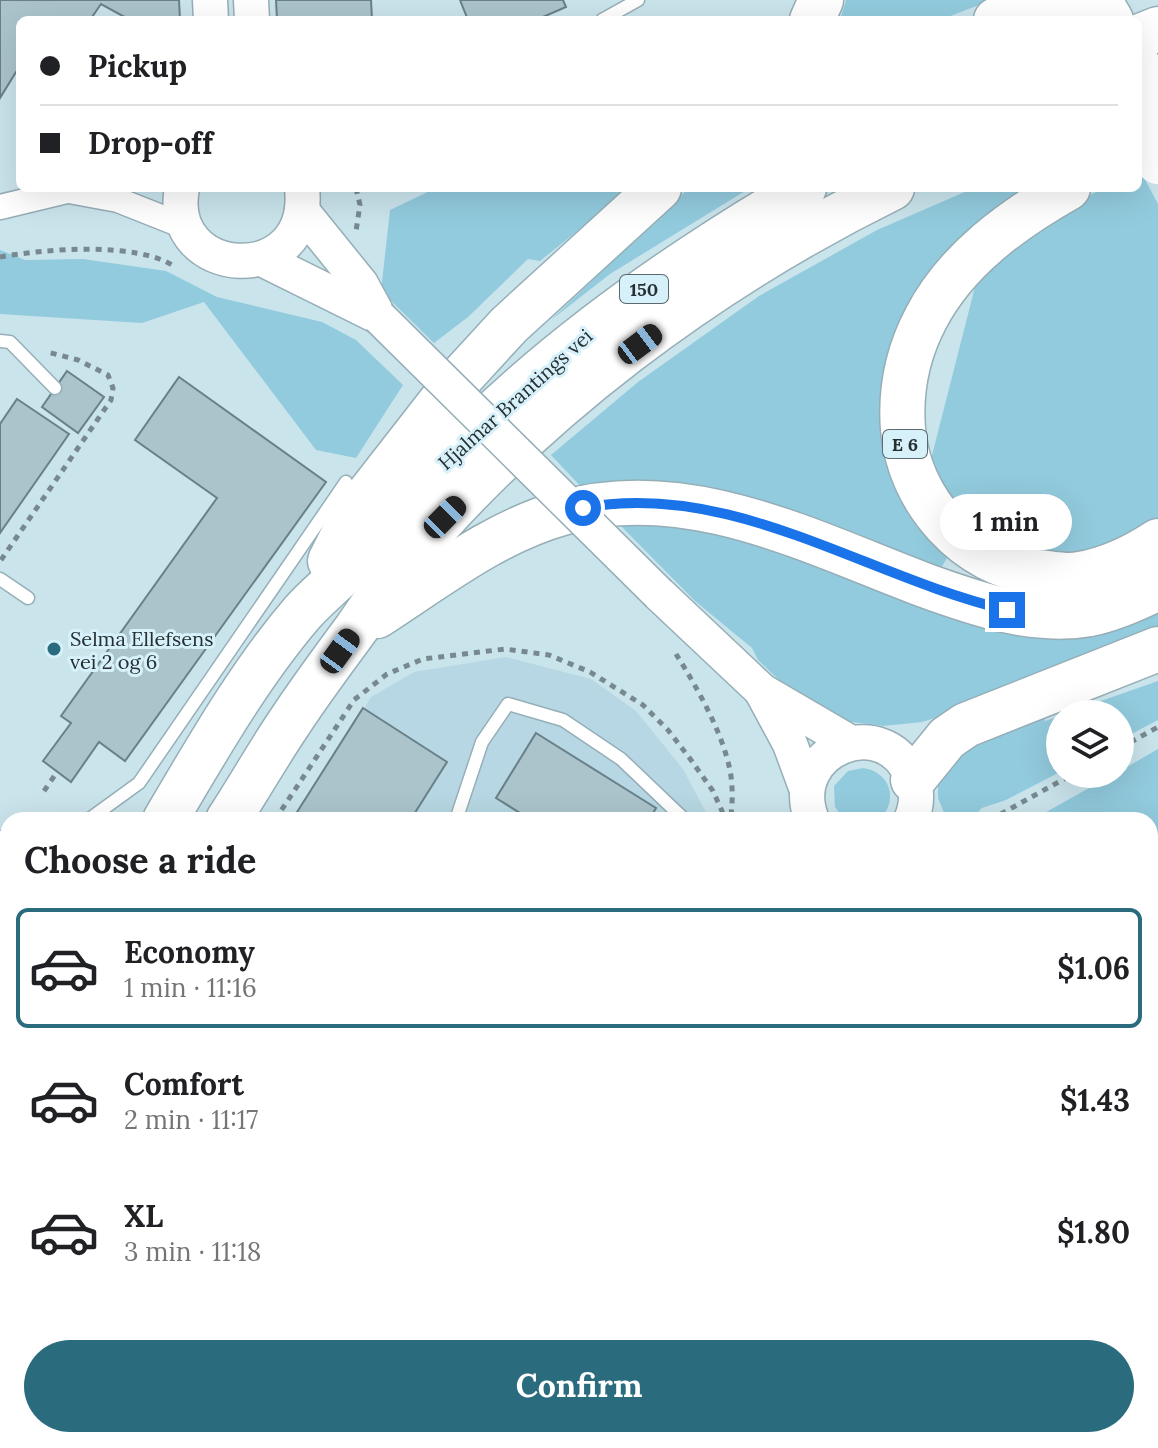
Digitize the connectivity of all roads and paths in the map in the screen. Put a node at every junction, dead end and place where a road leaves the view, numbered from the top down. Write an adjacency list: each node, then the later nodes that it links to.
1 (638, 0): 3 (lane)
2 (1041, 0): 4 (highway)
3 (609, 16)
4 (1005, 16)
5 (1142, 72): 6 (highway, bridge)
6 (1158, 98)
7 (1142, 133): 8 (highway, bridge)
8 (1158, 162)
9 (62, 192): 18 (street)
10 (86, 192): 19 (street)
11 (182, 192): 19 (street)
12 (357, 192): 20 (path)
13 (655, 192): 33 (highway)
14 (797, 192): 33 (highway, Hjalmar Brantings vei / 150)
15 (884, 192): 34 (highway, Hjalmar Brantings vei / 150)
16 (1062, 192): 28 (highway, E 6)
17 (302, 200): 23 (street); 24 (street)
18 (0, 207)
19 (186, 227): 23 (street)
20 (355, 237)
21 (120, 252): 22 (path)
22 (0, 257)
23 (262, 259): 24 (street)
24 (379, 317): 37 (street, bridge)
25 (5, 342): 26 (lane); 29 (path)
26 (55, 388)
27 (346, 482): 46 (lane)
28 (1158, 541)
29 (0, 561)
30 (0, 579): 32 (lane)
31 (1158, 588): 34 (highway)
32 (28, 598)
33 (303, 612): 47 (highway, Hjalmar Brantings vei / 150)
34 (355, 630): 48 (highway, Hjalmar Brantings vei / 150)
35 (671, 646): 51 (path)
36 (1158, 649): 45 (highway)
37 (762, 691): 40 (street); 44 (street)
38 (1158, 730): 39 (path)
39 (1134, 740)
40 (851, 743): 44 (street); 45 (street)
41 (57, 772): 43 (path)
42 (1048, 788): 52 (path)
43 (44, 791)
44 (810, 805)
45 (917, 806)
46 (99, 812)
47 (170, 812)
48 (233, 812)
49 (459, 812): 50 (lane)
50 (677, 812)
51 (731, 812)
52 (1004, 812)

